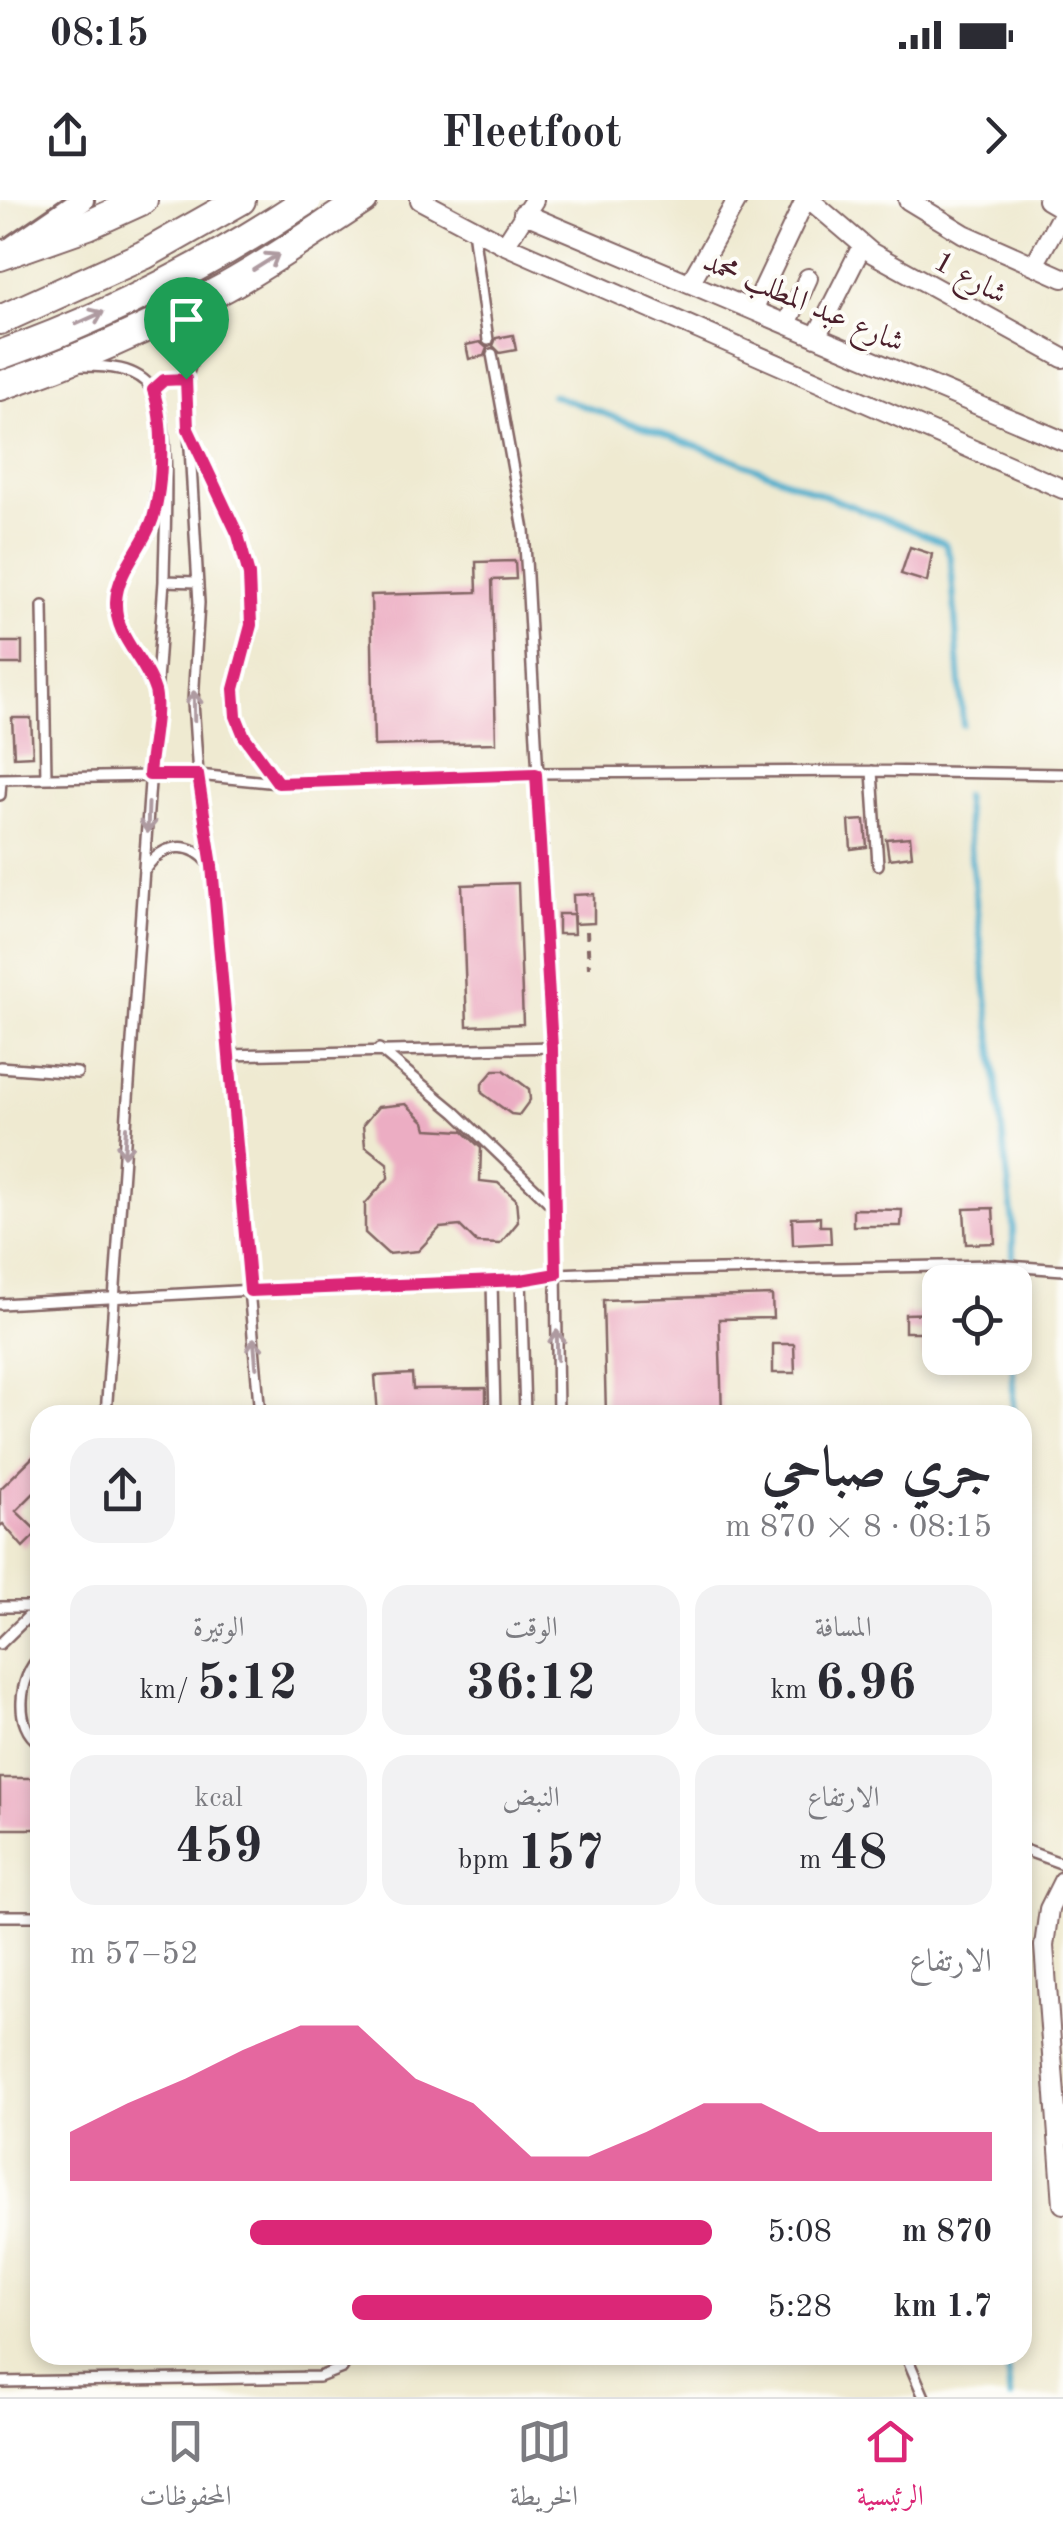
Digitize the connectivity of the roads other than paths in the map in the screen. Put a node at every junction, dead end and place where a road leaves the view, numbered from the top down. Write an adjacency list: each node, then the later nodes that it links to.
1 (82, 200): 15 (main road)
2 (143, 200): 15 (highway)
3 (240, 200): 22 (highway)
4 (307, 200): 28 (highway, one-way to 4, bridge)
5 (364, 200): 20 (highway, one-way to 5)
6 (420, 200): 12 (street)
7 (737, 200): 19 (street)
8 (807, 200): 14 (street, شارع 1); 21 (street)
9 (908, 200): 16 (street)
10 (1047, 200): 16 (street)
11 (528, 206): 13 (street); 19 (street, شارع عبد المطلب محمد)
12 (473, 230): 13 (street); 25 (lane)
13 (506, 245): 37 (street)
14 (862, 246): 24 (street); 29 (street, شارع 1)
15 (1, 256)
16 (1034, 265): 18 (street)
17 (808, 278): 23 (street)
18 (1063, 278)
19 (690, 283): 21 (street, شارع عبد المطلب محمد)
20 (229, 285): 30 (highway); 31 (lane)
21 (753, 310): 23 (street, شارع عبد المطلب محمد)
22 (0, 320)
23 (786, 324): 24 (street, شارع عبد المطلب محمد)
24 (816, 336): 36 (street, شارع عبد المطلب محمد)
25 (488, 340)
26 (0, 346): 30 (highway)
27 (492, 354): 43 (lane)
28 (0, 355)
29 (1063, 358)
30 (54, 368): 32 (highway); 33 (lane)
31 (186, 379): 33 (lane); 34 (lane)
32 (0, 386)
33 (153, 390): 35 (lane)
34 (188, 429): 39 (lane); 49 (lane)
35 (163, 437): 38 (lane); 41 (lane)
36 (1063, 441)
37 (1063, 488)
38 (164, 581): 39 (lane); 41 (lane)
39 (198, 582): 46 (lane, one-way to 39)
40 (43, 606): 47 (lane)
41 (156, 693): 45 (lane)
42 (872, 771): 43 (lane); 44 (lane); 51 (lane)
43 (536, 774): 49 (lane); 54 (lane)
44 (1063, 774)
45 (149, 775): 46 (lane); 47 (lane); 53 (lane, one-way to 53)
46 (198, 775): 49 (lane); 52 (lane)
47 (46, 778): 48 (lane)
48 (0, 779): 50 (lane)
49 (278, 783)
50 (0, 795)
51 (878, 865)
52 (212, 866): 53 (lane); 56 (lane)
53 (146, 868): 65 (lane, one-way to 65)
54 (552, 1048): 55 (lane); 59 (lane)
55 (379, 1050): 56 (lane); 59 (lane)
56 (229, 1054): 64 (lane)
57 (0, 1067): 58 (lane)
58 (77, 1073)
59 (555, 1208): 61 (lane)
60 (1063, 1270): 61 (lane)
61 (556, 1274): 62 (lane); 71 (lane, one-way to 61)
62 (521, 1280): 63 (lane); 70 (lane)
63 (492, 1281): 64 (lane); 69 (lane)
64 (250, 1291): 65 (lane); 68 (lane, one-way to 64)
65 (114, 1297): 66 (lane); 67 (lane)
66 (0, 1304)
67 (107, 1405)
68 (259, 1405)
69 (495, 1405)
70 (525, 1405)
71 (558, 1405)
72 (30, 1606): 73 (lane)
73 (0, 1607)
74 (30, 1614): 75 (lane)
75 (0, 1644)
76 (30, 1668): 77 (lane)
77 (30, 1736)
78 (1032, 1853): 79 (lane)
79 (1063, 1864)
80 (1063, 1881): 83 (street)
81 (0, 1916): 82 (lane)
82 (30, 1916)
83 (1060, 2144): 84 (street)
84 (1063, 2204)
85 (344, 2365): 87 (lane)
86 (910, 2365): 88 (lane)
87 (0, 2382)
88 (924, 2397)

